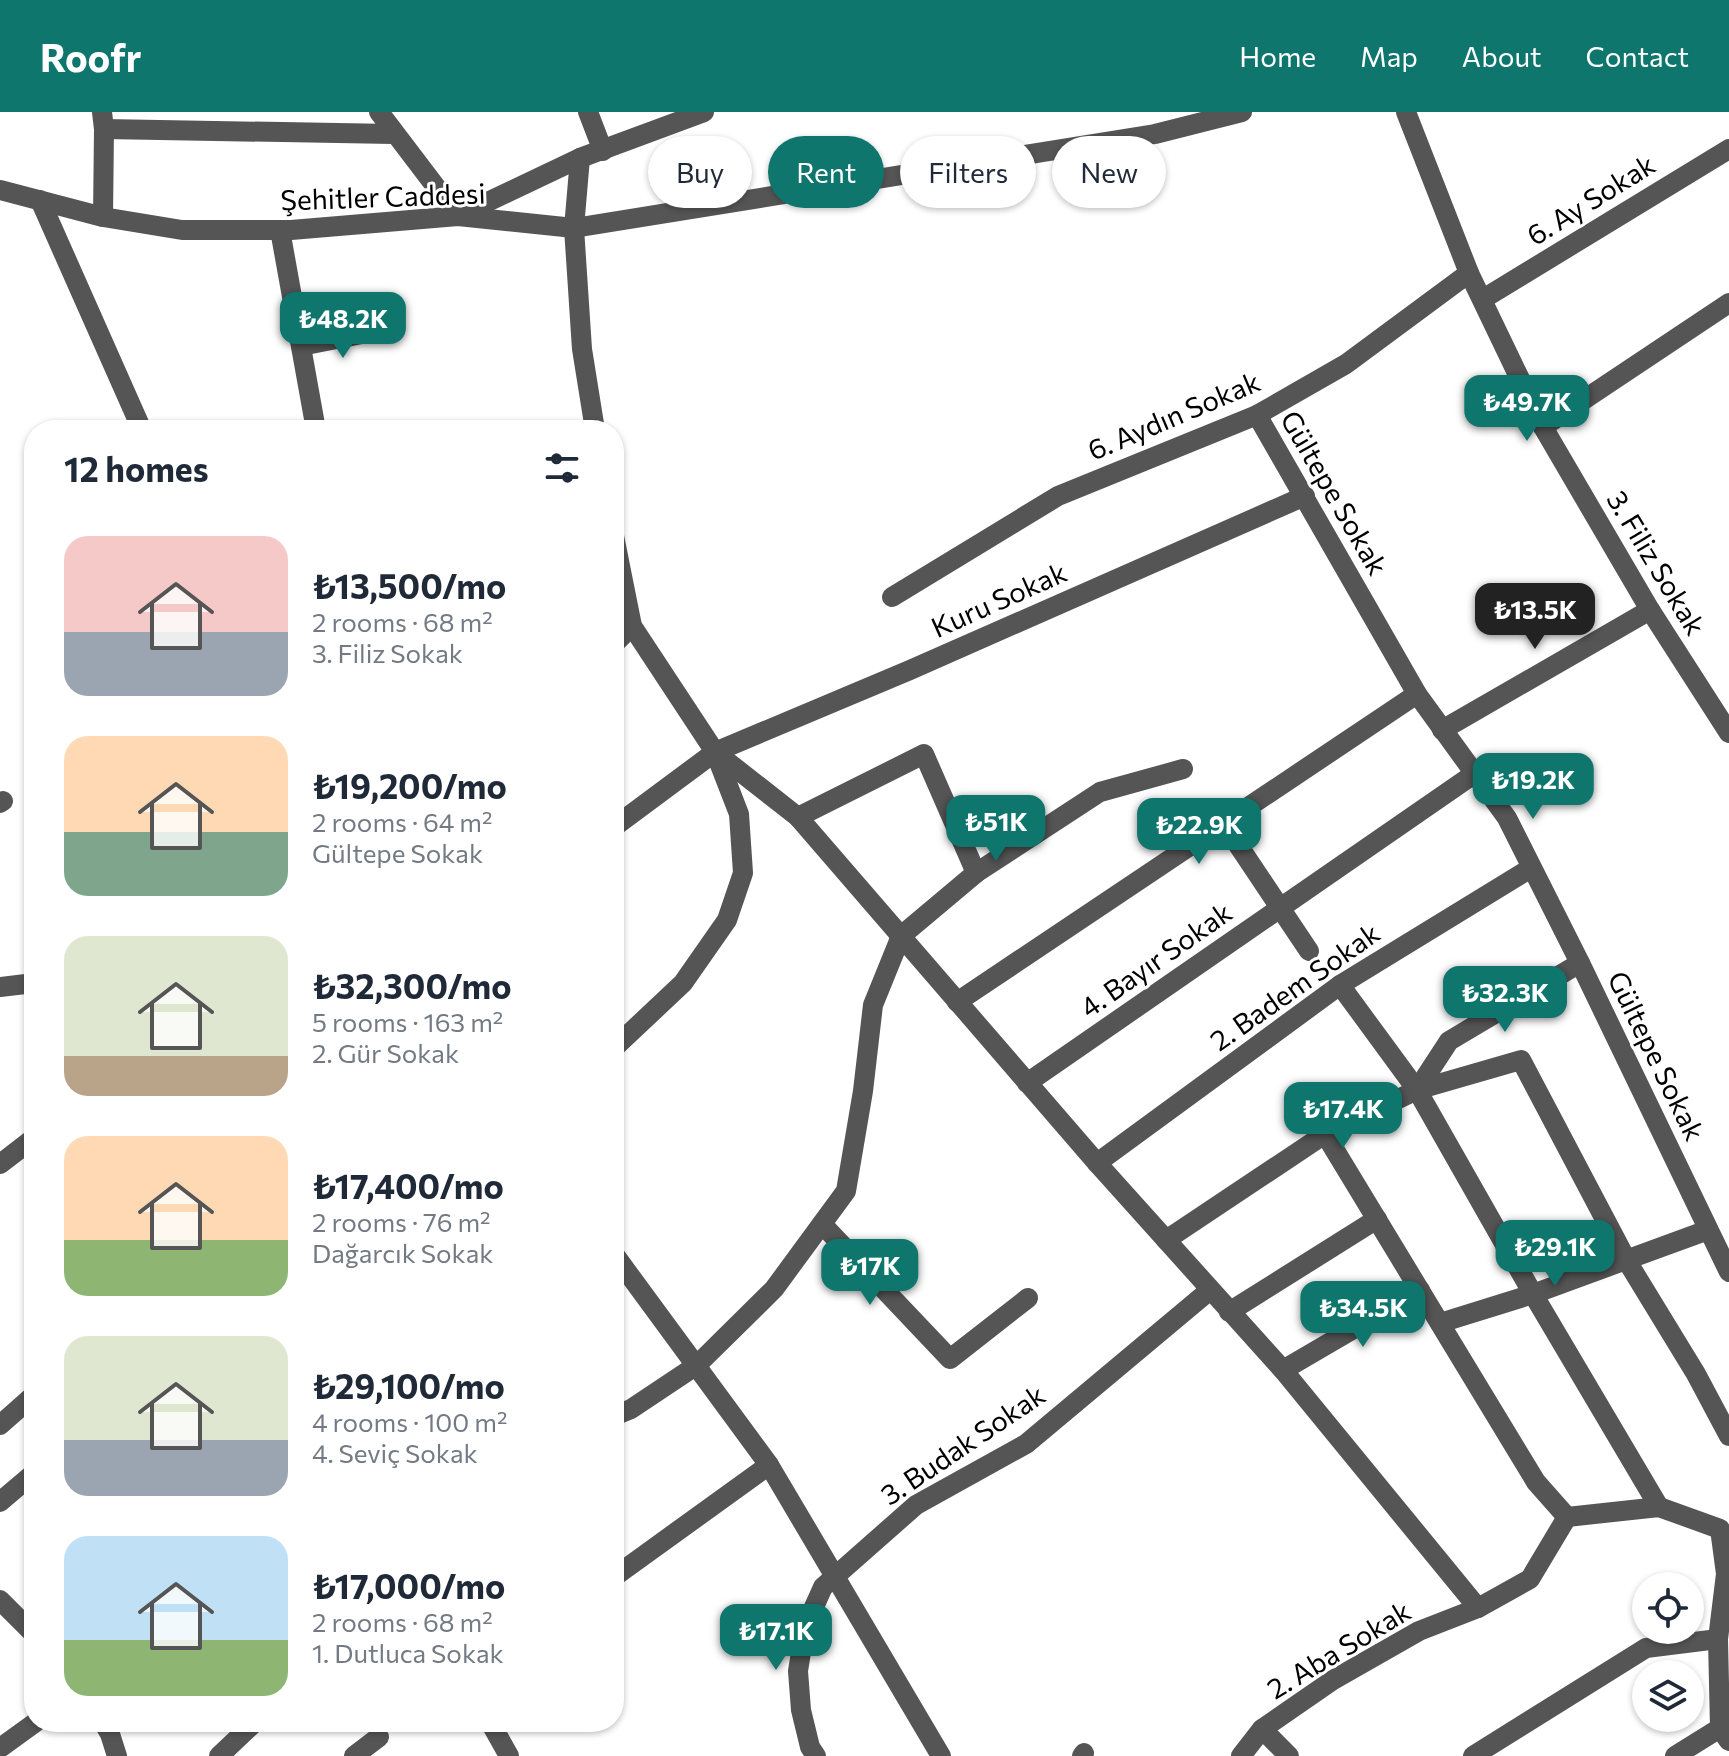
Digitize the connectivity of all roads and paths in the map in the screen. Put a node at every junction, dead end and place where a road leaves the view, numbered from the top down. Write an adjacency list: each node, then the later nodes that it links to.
1 (379, 112): 8 (street)
2 (588, 112): 10 (street)
3 (704, 112): 6 (street)
4 (1242, 112): 16 (street, Şehitler Caddesi)
5 (1406, 112): 18 (street, 3. Filiz Sokak)
6 (678, 117): 10 (street)
7 (103, 121): 8 (street); 15 (street)
8 (393, 134): 14 (street)
9 (1729, 149): 19 (street, 6. Ay Sokak)
10 (603, 151): 11 (street)
11 (580, 158): 14 (street); 16 (street)
12 (0, 190): 13 (street, Şehitler Caddesi)
13 (40, 200): 15 (street, Şehitler Caddesi); 24 (street)
14 (458, 216): 16 (street, Şehitler Caddesi); 17 (street, Şehitler Caddesi)
15 (103, 217): 17 (street, Şehitler Caddesi)
16 (574, 228): 26 (street)
17 (280, 230): 22 (street)
18 (1469, 273): 19 (street, 3. Filiz Sokak); 23 (street, 6. Aydın Sokak)
19 (1483, 299): 27 (street, 3. Filiz Sokak)
20 (1729, 303): 27 (street)
21 (377, 331): 22 (street)
22 (301, 346): 25 (street)
23 (1257, 415): 28 (street, Gültepe Sokak); 30 (street, 6. Aydın Sokak)
24 (138, 420)
25 (314, 420)
26 (593, 420)
27 (1543, 427): 31 (street, 3. Filiz Sokak)
28 (1305, 496): 34 (street, Gültepe Sokak); 37 (street, Kuru Sokak)
29 (624, 586): 32 (street)
30 (892, 597)
31 (1650, 610): 35 (street); 36 (street, 3. Filiz Sokak)
32 (632, 626): 33 (street); 37 (street)
33 (624, 634)
34 (1417, 694): 35 (street, Gültepe Sokak); 42 (street)
35 (1442, 730): 39 (street, Gültepe Sokak)
36 (1729, 733)
37 (715, 752): 40 (street); 41 (street, Kuru Sokak); 53 (street)
38 (1183, 769): 44 (street)
39 (1474, 774): 43 (street, Gültepe Sokak); 45 (street, 4. Bayır Sokak)
40 (798, 817): 44 (street); 46 (street)
41 (624, 820)
42 (1224, 824): 45 (street); 52 (street)
43 (1531, 868): 48 (street, Gültepe Sokak); 50 (street, 2. Badem Sokak)
44 (976, 873): 46 (street)
45 (1280, 908): 47 (street); 54 (street, 4. Bayır Sokak)
46 (901, 936): 52 (street); 61 (street)
47 (1309, 951)
48 (1580, 963): 55 (street); 62 (street, Gültepe Sokak)
49 (24, 984): 51 (street)
50 (1340, 985): 55 (street); 58 (street, 2. Badem Sokak)
51 (0, 987)
52 (957, 1002): 54 (street)
53 (624, 1039)
54 (1027, 1083): 58 (street)
55 (1417, 1090): 56 (street); 64 (street); 69 (street)
56 (1325, 1134): 60 (street); 63 (street)
57 (24, 1146): 59 (street)
58 (1097, 1163): 63 (street)
59 (0, 1164)
60 (1377, 1219): 68 (street); 71 (street)
61 (822, 1224): 70 (street); 73 (street)
62 (1708, 1230): 64 (street); 66 (street, Gültepe Sokak)
63 (1166, 1240): 67 (street)
64 (1627, 1261): 69 (street); 78 (street)
65 (624, 1267): 73 (street)
66 (1729, 1272)
67 (1210, 1290): 71 (street); 86 (street, 3. Budak Sokak)
68 (1420, 1290): 72 (street); 74 (street)
69 (1533, 1294): 72 (street); 82 (street)
70 (1028, 1298)
71 (1229, 1312): 74 (street)
72 (1440, 1323): 83 (street)
73 (697, 1365): 76 (street); 79 (street)
74 (1283, 1370): 87 (street)
75 (24, 1404): 77 (street)
76 (624, 1412)
77 (0, 1425)
78 (1729, 1436)
79 (769, 1465): 85 (street); 86 (street)
80 (24, 1482): 81 (street)
81 (0, 1502)
82 (1659, 1507): 83 (street); 84 (street)
83 (1567, 1517): 87 (street, 2. Aba Sokak)
84 (1725, 1527): 90 (street)
85 (624, 1570)
86 (829, 1582): 99 (street); 104 (street)
87 (1478, 1608): 91 (street, 2. Aba Sokak)
88 (4, 1610): 89 (street)
89 (24, 1626)
90 (1718, 1639): 96 (street); 107 (street)
91 (1262, 1729): 105 (street, 2. Aba Sokak); 106 (street)
92 (24, 1731): 98 (street)
93 (107, 1732): 100 (street)
94 (232, 1732): 101 (street)
95 (496, 1732): 103 (street)
96 (1724, 1735): 108 (street)
97 (379, 1737): 102 (street)
98 (0, 1748)
99 (809, 1753)
100 (117, 1756)
101 (219, 1756)
102 (354, 1756)
103 (509, 1756)
104 (941, 1756)
105 (1241, 1756)
106 (1289, 1756)
107 (1473, 1756)
108 (1675, 1756)

